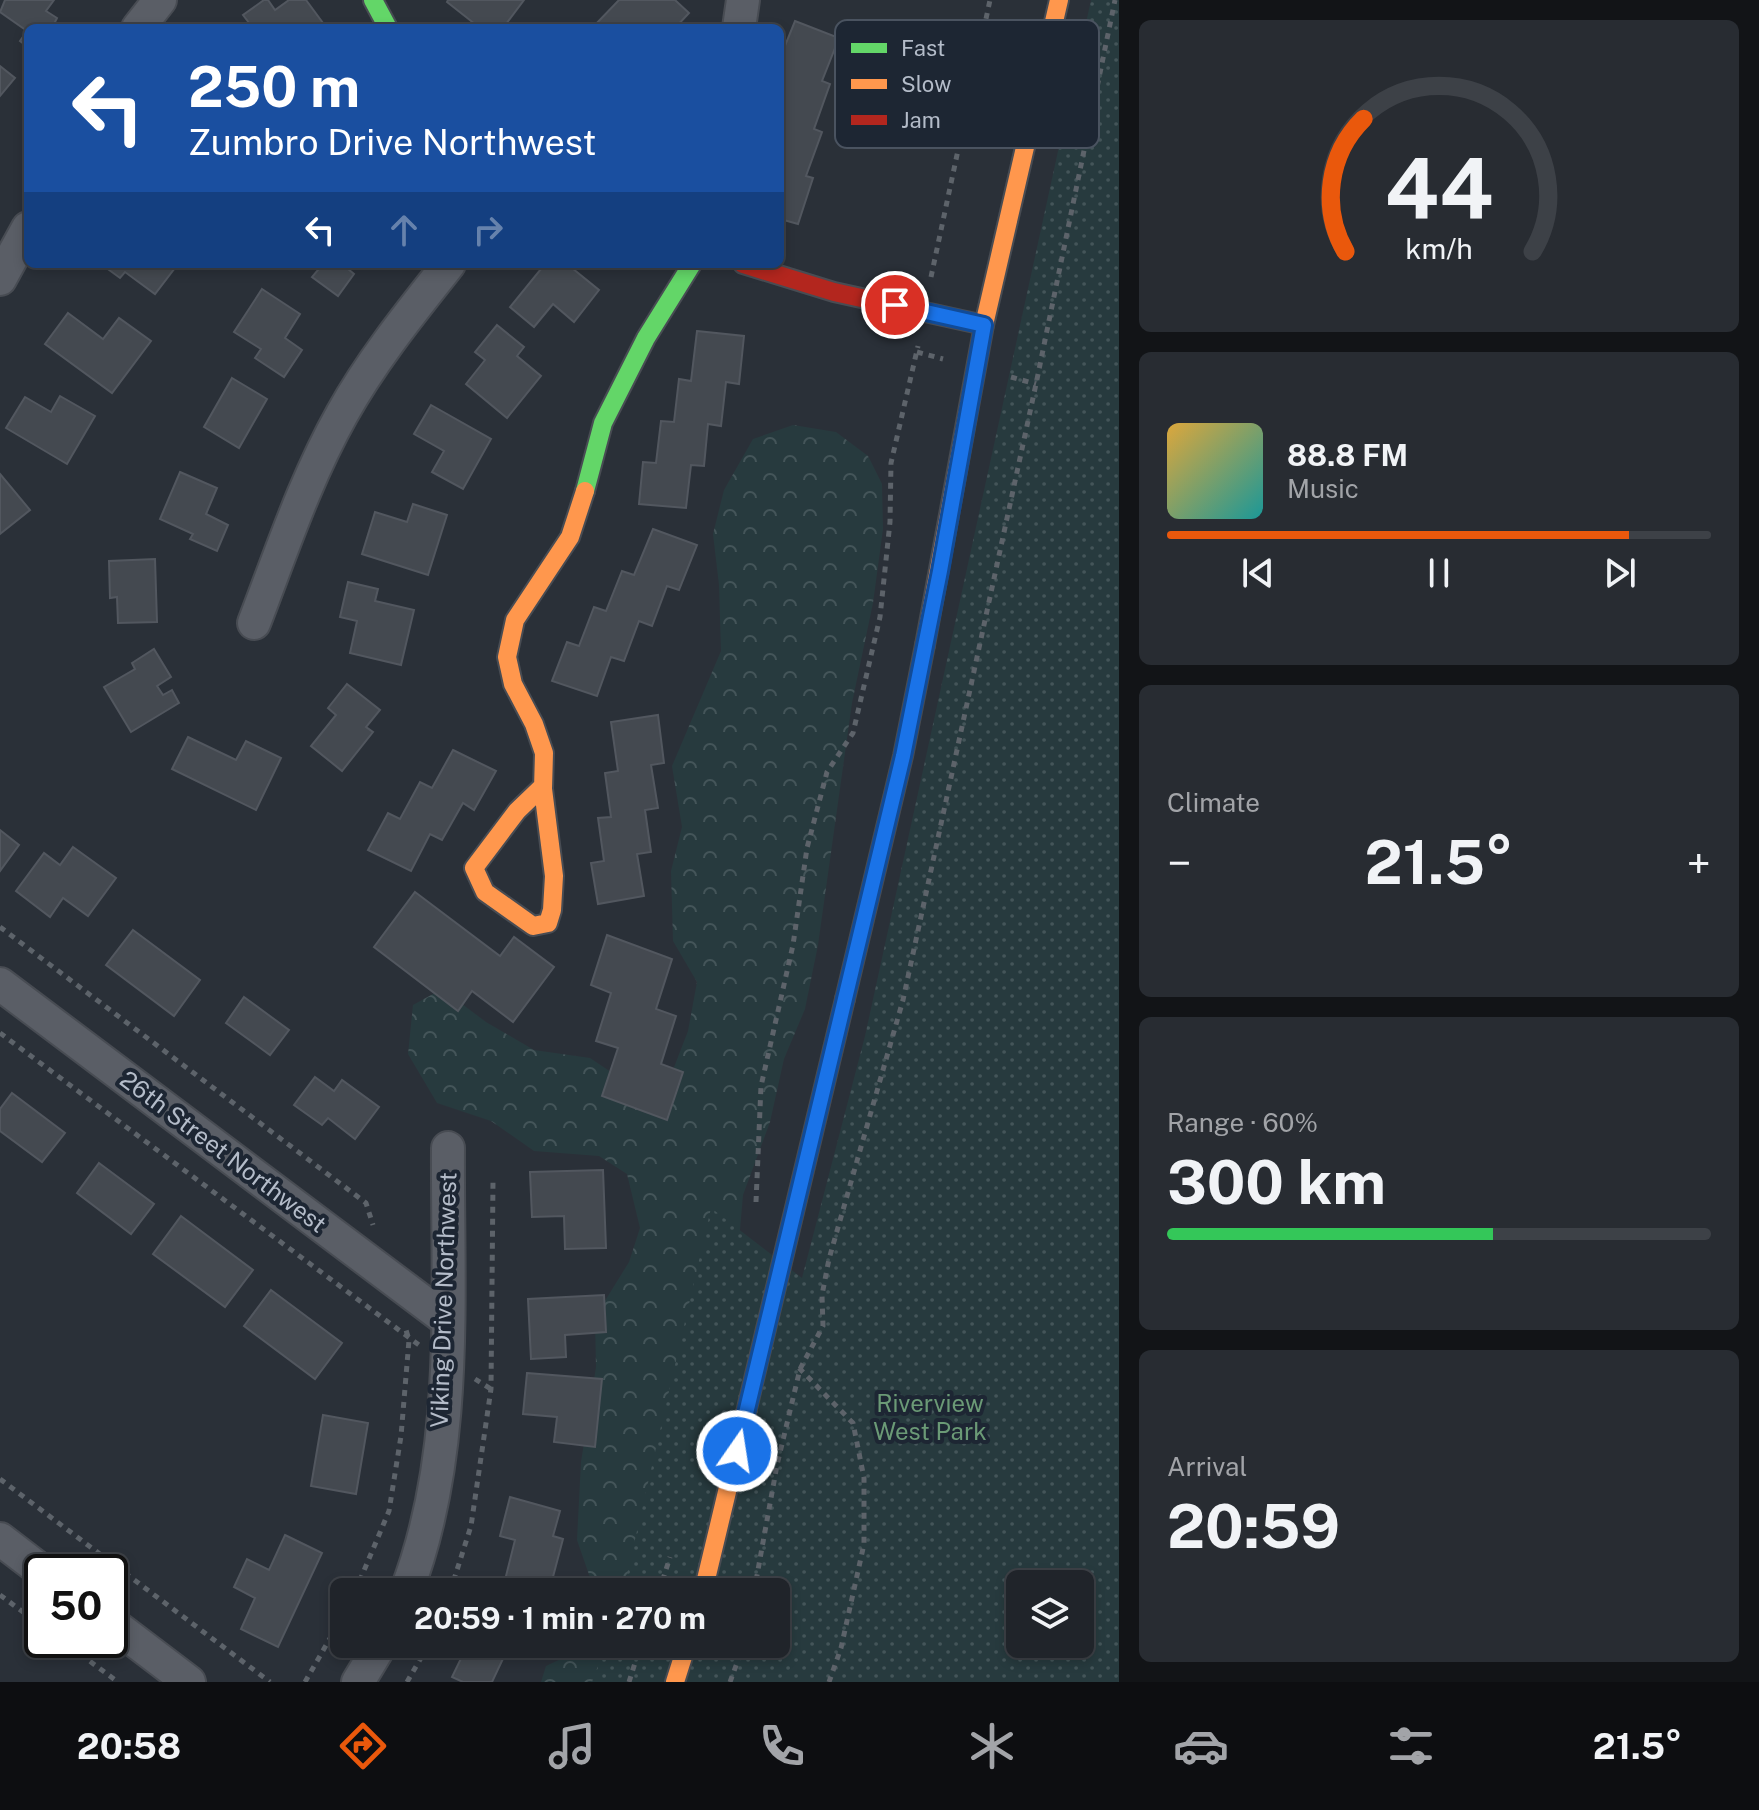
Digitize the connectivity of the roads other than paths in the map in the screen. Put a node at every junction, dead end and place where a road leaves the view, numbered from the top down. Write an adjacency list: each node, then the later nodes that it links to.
1 (160, 0): 6 (street)
2 (373, 0): 7 (main road)
3 (743, 0): 8 (street)
4 (1059, 0): 5 (main road)
5 (1054, 20)
6 (141, 24)
7 (386, 24)
8 (740, 24)
9 (1025, 148): 15 (main road)
10 (24, 235): 14 (street)
11 (446, 268): 16 (street)
12 (690, 268): 17 (main road)
13 (756, 268): 15 (main road)
14 (0, 279)
15 (984, 325): 24 (main road)
16 (254, 623)
17 (543, 786): 17 (main road)
18 (0, 984): 20 (street, 26th Street Northwest)
19 (448, 1148): 20 (street, Viking Drive Northwest)
20 (447, 1320): 23 (street, Viking Drive Northwest)
21 (0, 1539): 22 (street)
22 (24, 1557)
23 (410, 1578)
24 (706, 1578)
25 (128, 1636): 28 (street)
26 (373, 1658): 29 (street)
27 (683, 1658): 30 (main road)
28 (189, 1682)
29 (358, 1682)
30 (675, 1682)

